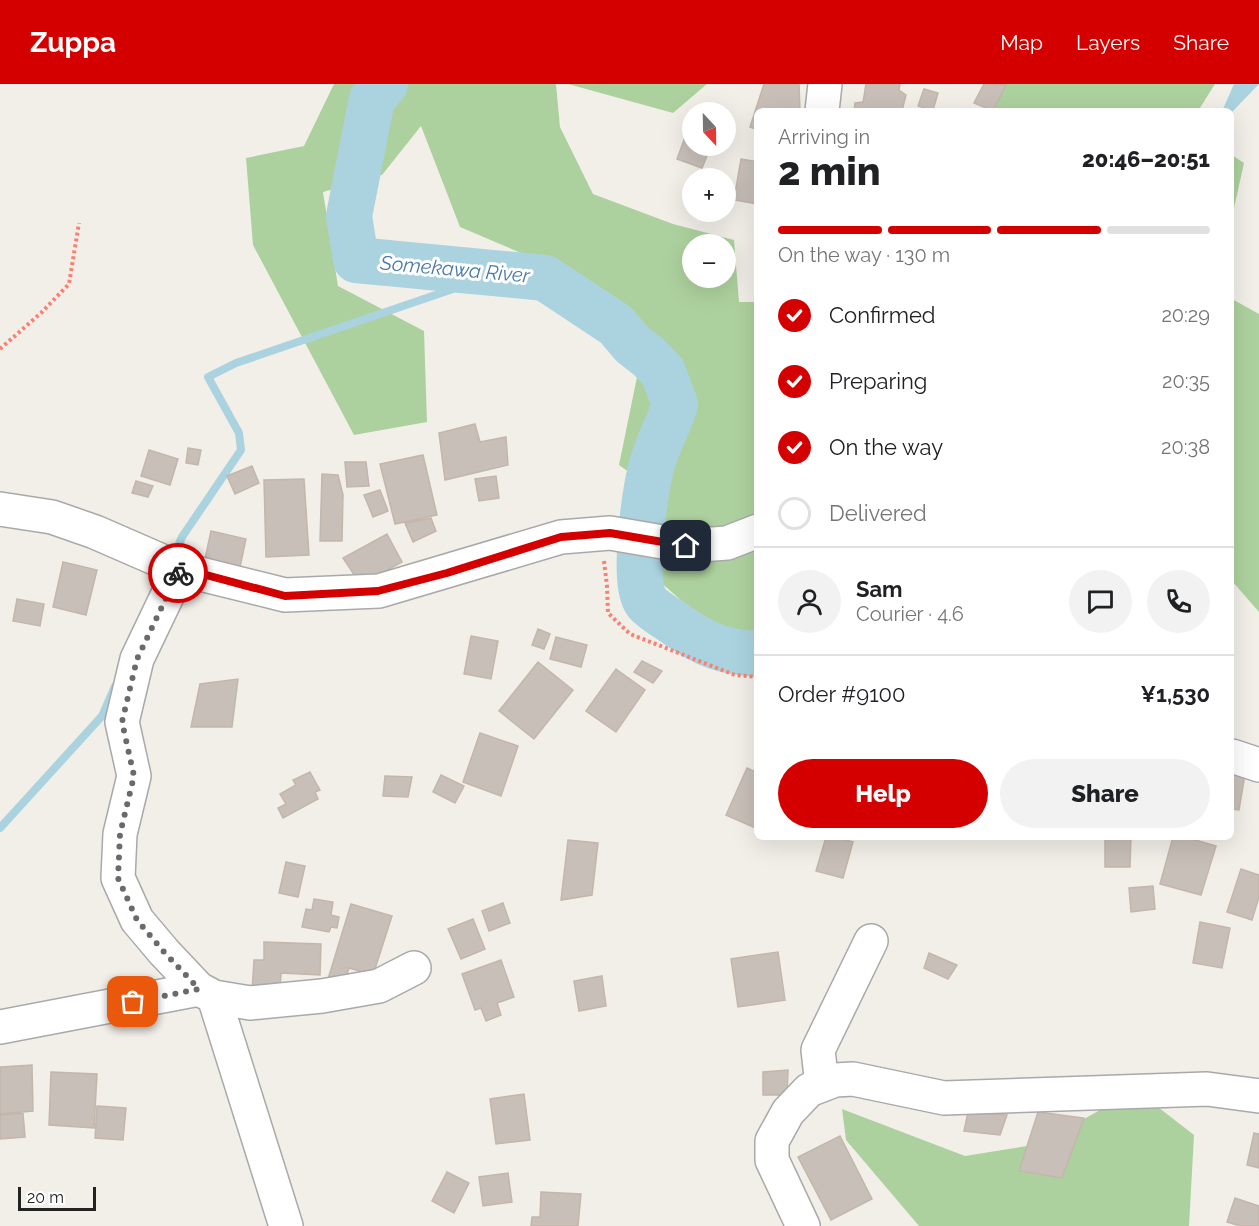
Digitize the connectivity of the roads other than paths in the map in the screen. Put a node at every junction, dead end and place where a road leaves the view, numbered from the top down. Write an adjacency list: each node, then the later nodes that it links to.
1 (825, 84): 2 (street)
2 (822, 108)
3 (0, 509): 5 (street)
4 (754, 533): 5 (street)
5 (180, 568): 10 (street)
6 (1234, 757): 7 (street)
7 (1259, 765)
8 (871, 941): 12 (street)
9 (414, 968): 10 (street)
10 (207, 993): 11 (street); 14 (street)
11 (0, 1027)
12 (822, 1085): 13 (street); 15 (street)
13 (1259, 1096)
14 (286, 1226)
15 (803, 1226)

